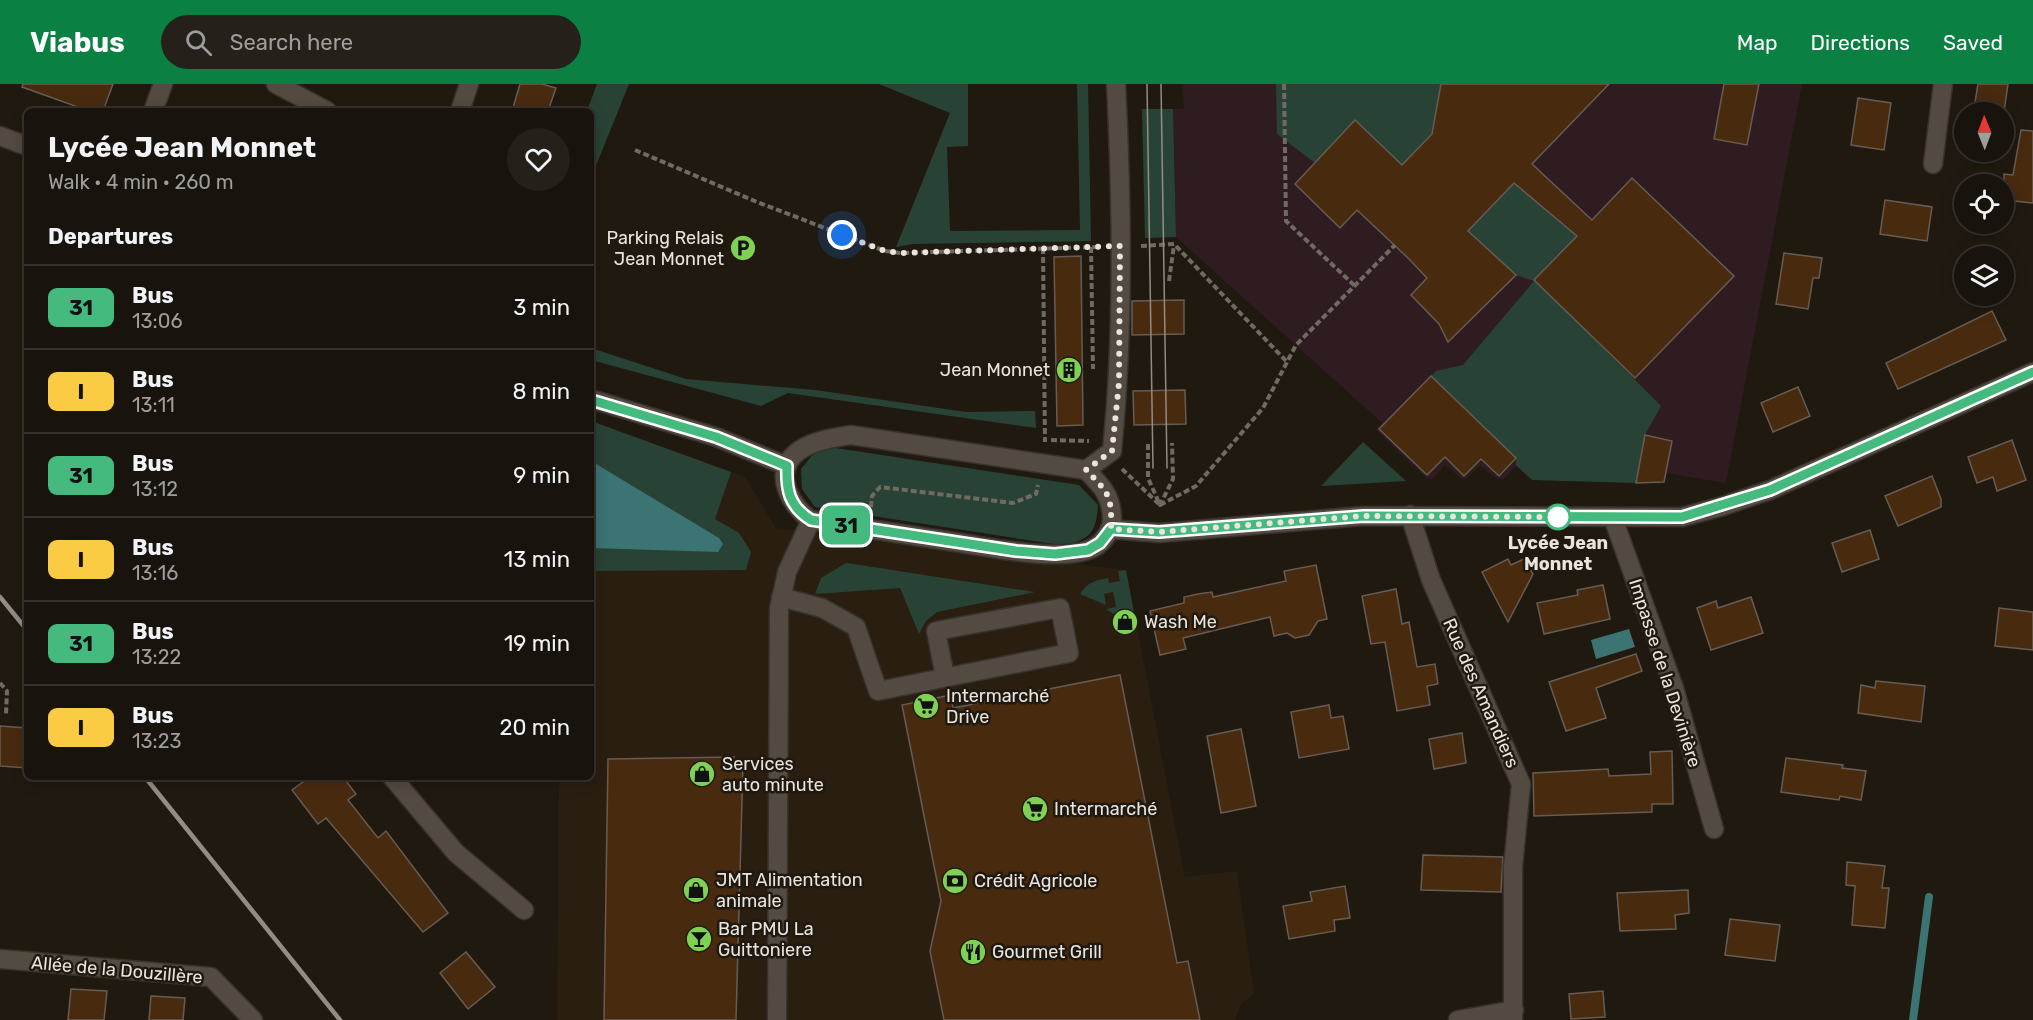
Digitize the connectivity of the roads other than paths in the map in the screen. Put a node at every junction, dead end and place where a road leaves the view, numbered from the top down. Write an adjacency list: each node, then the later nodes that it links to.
1 (163, 84): 6 (street)
2 (276, 84): 7 (street)
3 (469, 84): 8 (street)
4 (1116, 84): 15 (street)
5 (1943, 84): 11 (street)
6 (154, 108)
7 (321, 108)
8 (461, 108)
9 (0, 136): 10 (street)
10 (24, 145)
11 (1933, 164)
12 (2033, 372): 17 (street)
13 (594, 400): 14 (street)
14 (787, 466): 15 (street); 18 (street)
15 (1086, 470): 19 (street)
16 (1410, 515): 17 (street); 19 (street); 26 (street, Rue des Amandiers)
17 (1613, 518): 23 (street, Impasse de la Devinière)
18 (811, 520): 19 (street); 20 (street)
19 (1111, 529)
20 (782, 597): 21 (street); 28 (street)
21 (945, 677): 21 (street)
22 (395, 780): 24 (street)
23 (1714, 829)
24 (524, 910)
25 (0, 960): 27 (street, Allée de la Douzillère)
26 (1514, 1015): 29 (street)
27 (253, 1020)
28 (777, 1020)
29 (1458, 1020)

